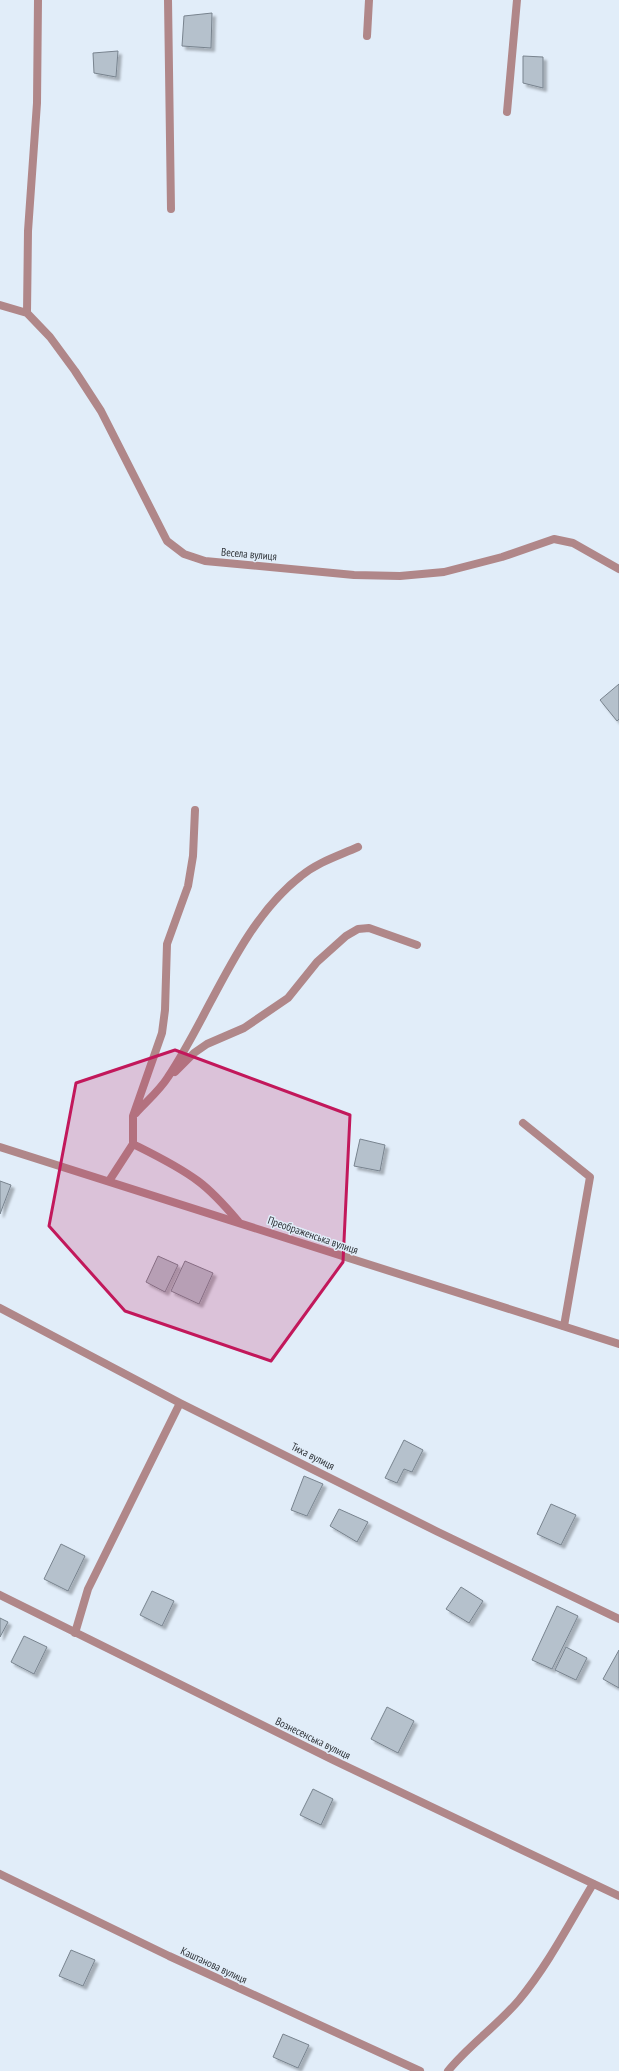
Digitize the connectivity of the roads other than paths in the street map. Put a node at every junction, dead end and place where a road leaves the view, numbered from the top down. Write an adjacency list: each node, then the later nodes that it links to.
1 (38, 0): 9 (street)
2 (168, 0): 7 (street)
3 (369, 0): 5 (street)
4 (517, 0): 6 (street)
5 (367, 36)
6 (507, 112)
7 (171, 209)
8 (0, 306): 9 (street)
9 (27, 313): 10 (street, Весела вулиця)
10 (619, 569)
11 (195, 810): 15 (street)
12 (358, 848): 14 (street)
13 (417, 945): 14 (street)
14 (168, 1078): 15 (street)
15 (132, 1116): 17 (street)
16 (523, 1123): 22 (street)
17 (133, 1144): 19 (street); 20 (street)
18 (0, 1147): 19 (street, Преображенська вулиця)
19 (109, 1181): 20 (street, Преображенська вулиця)
20 (238, 1221): 22 (street, Преображенська вулиця)
21 (0, 1308): 24 (street, Тиха вулиця)
22 (564, 1326): 23 (street, Преображенська вулиця)
23 (619, 1344)
24 (180, 1403): 26 (street, Тиха вулиця); 27 (street)
25 (0, 1595): 27 (street, Вознесенська вулиця)
26 (619, 1619)
27 (75, 1633): 29 (street, Вознесенська вулиця)
28 (0, 1874): 31 (street, Каштанова вулиця)
29 (593, 1884): 30 (street, Вознесенська вулиця); 32 (street)
30 (619, 1896)
31 (420, 2071)
32 (448, 2071)

